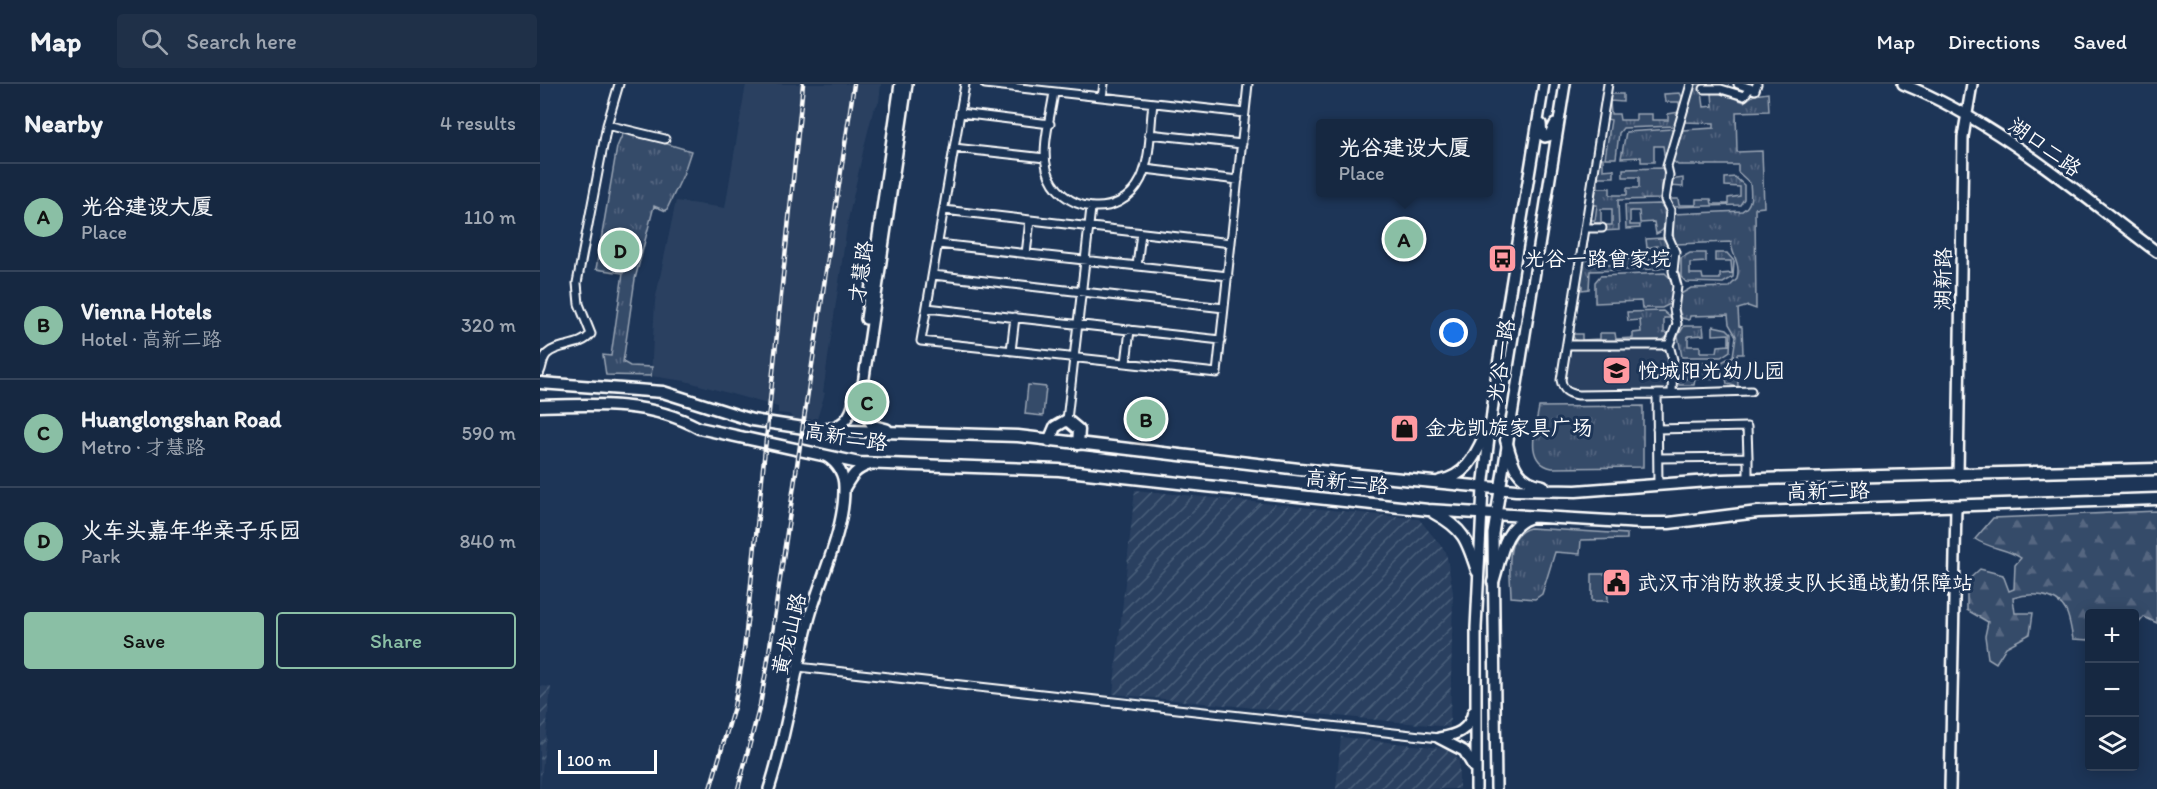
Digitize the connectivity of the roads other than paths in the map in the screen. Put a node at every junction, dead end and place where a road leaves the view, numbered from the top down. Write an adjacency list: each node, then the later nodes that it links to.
1 (619, 84): 26 (street)
2 (900, 84): 70 (street, 才慧路)
3 (907, 84): 71 (street, 才慧路)
4 (965, 84): 22 (street)
5 (985, 84): 17 (street)
6 (1104, 84): 18 (street)
7 (1248, 84): 23 (street)
8 (1544, 84): 20 (street, 光谷一路)
9 (1564, 84): 21 (street, 光谷一路)
10 (1608, 84): 38 (street)
11 (1691, 84): 57 (street)
12 (1738, 84): 15 (street)
13 (1903, 84): 24 (street, 湖口二路)
14 (1972, 84): 24 (street, 湖新路)
15 (1754, 86): 16 (street)
16 (1704, 89)
17 (1054, 92): 18 (street); 25 (street)
18 (1102, 97): 19 (street)
19 (1153, 103): 23 (street); 27 (street)
20 (1540, 107): 21 (street); 68 (street, 光谷一路)
21 (1560, 109): 72 (street, 光谷一路)
22 (960, 113): 25 (street); 30 (street)
23 (1245, 113): 29 (street)
24 (1967, 116): 43 (street, 湖口二路); 80 (street, 湖新路)
25 (1050, 123): 31 (street)
26 (607, 125): 28 (street); 61 (street)
27 (1149, 134): 29 (street); 32 (street)
28 (664, 139)
29 (1242, 144): 33 (street)
30 (954, 148): 31 (street); 35 (street)
31 (1045, 158): 34 (street)
32 (1145, 170): 33 (street); 34 (street)
33 (1238, 180): 41 (street)
34 (1091, 208): 37 (street)
35 (944, 210): 36 (street); 42 (street)
36 (1030, 220): 37 (street); 44 (street)
37 (1089, 227): 40 (street); 45 (street)
38 (1585, 228): 39 (street); 56 (street)
39 (1602, 228)
40 (1141, 233): 41 (street); 46 (street)
41 (1231, 243): 48 (street)
42 (938, 244): 44 (street); 47 (street)
43 (2157, 252)
44 (1026, 254): 45 (street)
45 (1085, 260): 46 (street); 49 (street)
46 (1137, 266): 48 (street)
47 (933, 275): 49 (street); 50 (street)
48 (1228, 276): 51 (street)
49 (1081, 292): 51 (street); 53 (street)
50 (927, 308): 52 (street); 58 (street)
51 (1224, 308): 55 (street)
52 (1015, 317): 53 (street); 58 (street)
53 (1078, 324): 54 (street); 59 (street)
54 (1130, 330): 55 (street); 60 (street)
55 (1221, 340): 60 (street)
56 (1567, 345): 57 (street); 65 (street)
57 (1670, 345): 64 (street)
58 (1011, 351): 59 (street)
59 (1074, 358): 60 (street); 67 (street)
60 (1126, 363)
61 (540, 372)
62 (540, 383): 70 (main road, 高新二路)
63 (1751, 391): 64 (street)
64 (1672, 392): 65 (street)
65 (1657, 394): 69 (street)
66 (540, 406): 75 (main road, 高新二路)
67 (1067, 420): 73 (main road); 74 (main road)
68 (1492, 421): 82 (main road); 84 (street, 光谷一路)
69 (1657, 429): 76 (street); 77 (street)
70 (817, 430): 71 (main road, 高新二路)
71 (907, 433): 73 (main road, 高新二路)
72 (1506, 440): 86 (street, 光谷一路); 87 (main road)
73 (1049, 441): 74 (main road, 高新二路)
74 (1078, 444): 82 (main road, 高新二路)
75 (822, 454): 78 (main road, 高新二路); 85 (street, 黄龙山路)
76 (1748, 456): 77 (street); 81 (street)
77 (1658, 458): 83 (street)
78 (879, 463): 85 (street); 90 (main road, 高新二路)
79 (2157, 469): 80 (main road, 高新二路)
80 (1958, 476): 81 (main road, 高新二路)
81 (1748, 480): 83 (main road, 高新二路)
82 (1431, 483): 84 (main road, 高新二路)
83 (1658, 484): 87 (main road, 高新二路)
84 (1483, 488): 86 (main road, 高新二路); 91 (street, 光谷一路)
85 (844, 489): 96 (street, 黄龙山路)
86 (1500, 489): 87 (main road, 高新二路); 92 (street, 光谷一路)
87 (1576, 491)
88 (2157, 499): 89 (main road, 高新二路)
89 (1956, 507): 93 (main road, 高新二路); 103 (street)
90 (1428, 510): 91 (main road, 高新二路); 94 (main road)
91 (1480, 514): 92 (main road, 高新二路); 94 (street, 光谷一路)
92 (1496, 515): 93 (main road, 高新二路); 95 (street, 光谷一路)
93 (1533, 517): 95 (main road)
94 (1477, 571): 97 (street, 光谷一路)
95 (1493, 582): 102 (street, 光谷一路)
96 (798, 667): 98 (street); 100 (street, 黄龙山路)
97 (1476, 701): 98 (street); 99 (street, 光谷一路)
98 (1439, 738): 99 (street)
99 (1476, 774): 101 (street, 光谷一路)
100 (769, 789)
101 (1476, 789)
102 (1496, 789)
103 (1950, 789)

